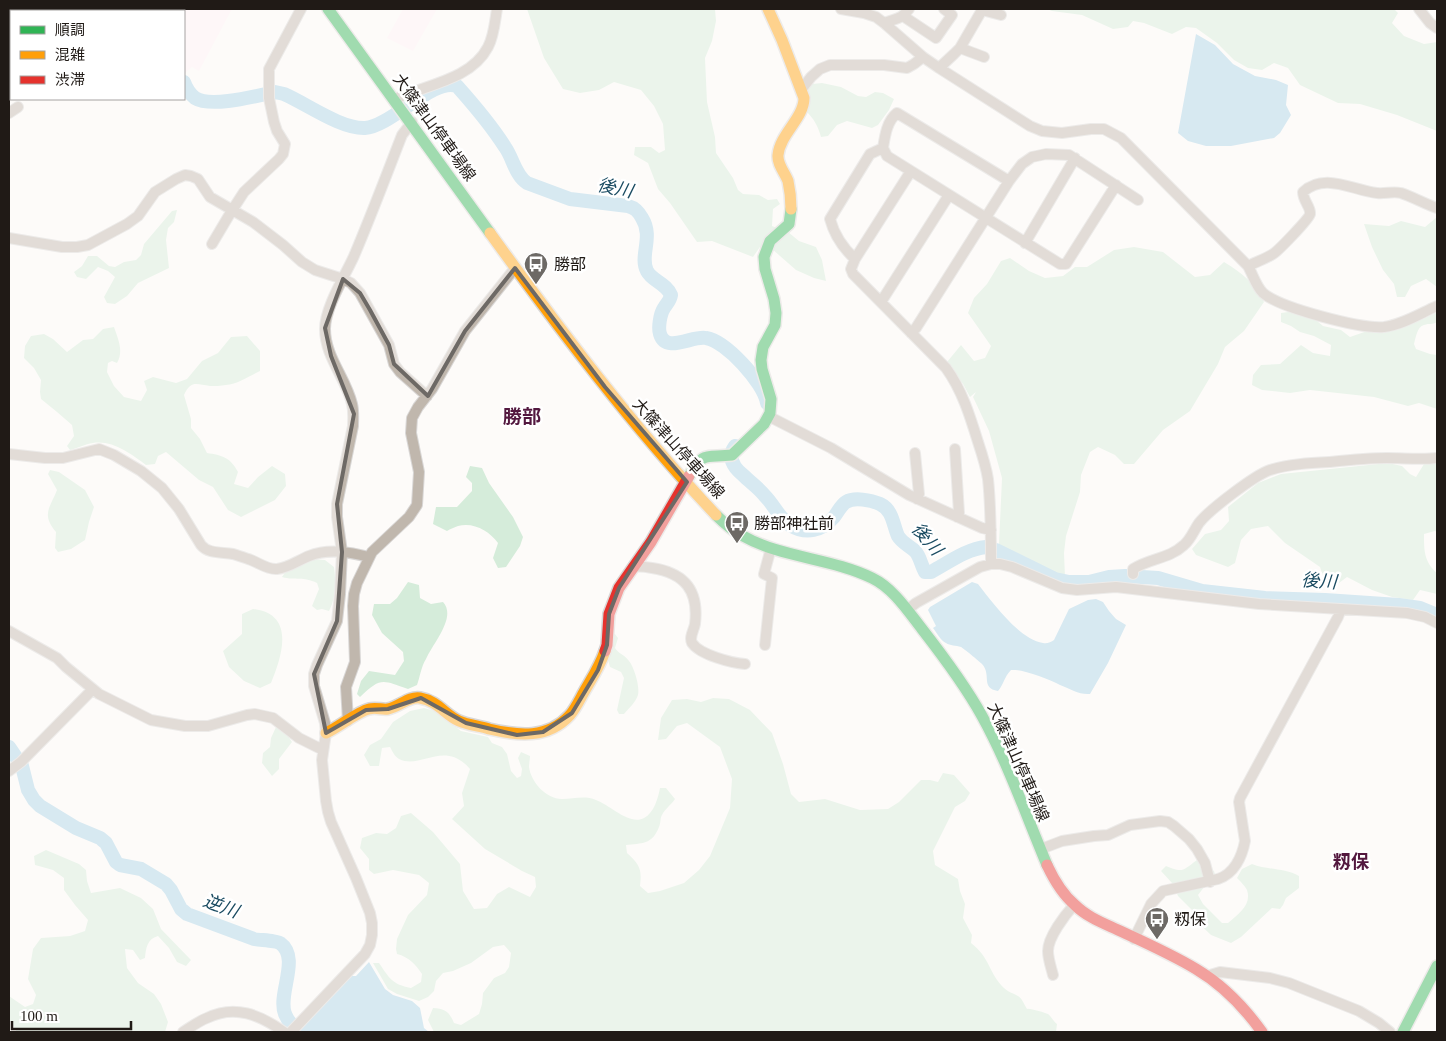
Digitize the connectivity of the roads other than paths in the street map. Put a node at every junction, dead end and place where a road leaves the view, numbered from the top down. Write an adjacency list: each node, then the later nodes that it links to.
1 (301, 9): 27 (street)
2 (328, 9): 17 (main road, 大篠津山停車場線)
3 (497, 9): 17 (street)
4 (768, 9): 16 (main road)
5 (841, 9): 10 (street)
6 (944, 9): 8 (street)
7 (1419, 9): 11 (street)
8 (906, 12): 10 (street)
9 (1001, 15): 12 (street)
10 (884, 22): 13 (street)
11 (1437, 28)
12 (960, 48): 14 (street); 15 (street)
13 (923, 56): 15 (street); 16 (street)
14 (984, 57)
15 (939, 68): 33 (street)
16 (801, 90): 40 (main road)
17 (396, 101): 18 (main road, 大篠津山停車場線)
18 (409, 119): 34 (main road, 大篠津山停車場線); 35 (street)
19 (883, 148): 21 (street); 22 (street); 32 (street)
20 (1075, 158): 22 (street); 23 (street); 30 (street)
21 (911, 171): 24 (street); 32 (street)
22 (1009, 182): 28 (street)
23 (1116, 185): 25 (street); 30 (street)
24 (949, 195): 28 (street); 36 (street)
25 (1138, 200)
26 (1437, 208): 33 (street)
27 (233, 210): 29 (street); 31 (street); 35 (street)
28 (986, 219): 30 (street); 38 (street)
29 (9, 238)
30 (1025, 243)
31 (212, 244)
32 (855, 259): 36 (street)
33 (1248, 266): 37 (street)
34 (515, 268): 39 (street); 45 (main road, 大篠津山停車場線)
35 (344, 279): 39 (street); 50 (street)
36 (881, 302): 38 (street)
37 (1437, 306)
38 (912, 333): 48 (street)
39 (426, 396): 51 (street)
40 (770, 417): 45 (main road); 46 (street)
41 (955, 450): 47 (street)
42 (915, 453): 46 (street)
43 (9, 454): 50 (street)
44 (1437, 458): 54 (street)
45 (687, 482): 49 (main road, 大篠津山停車場線); 53 (main road)
46 (916, 499): 47 (street)
47 (957, 517): 48 (street)
48 (991, 530): 52 (street)
49 (771, 548): 56 (main road, 大篠津山停車場線); 59 (street)
50 (342, 552): 51 (street); 63 (street)
51 (369, 557): 62 (street)
52 (991, 564): 55 (street); 56 (street)
53 (633, 567): 60 (street); 62 (main road)
54 (1134, 574)
55 (1341, 609): 57 (street); 67 (street)
56 (907, 610): 66 (main road, 大篠津山停車場線)
57 (1437, 623)
58 (9, 632): 61 (street)
59 (765, 645)
60 (745, 664)
61 (92, 688): 64 (street); 65 (street)
62 (348, 722): 63 (main road)
63 (326, 733): 64 (street)
64 (323, 750): 73 (street)
65 (9, 771)
66 (1040, 849): 67 (street); 68 (main road, 大篠津山停車場線)
67 (1210, 882): 69 (street)
68 (1074, 905): 69 (main road, 大篠津山停車場線); 71 (street)
69 (1134, 939): 72 (main road, 大篠津山停車場線)
70 (1437, 966): 77 (main road)
71 (1053, 975)
72 (1207, 976): 75 (main road, 大篠津山停車場線); 76 (street)
73 (291, 1031): 74 (street)
74 (183, 1032)
75 (1262, 1032)
76 (1390, 1032)
77 (1403, 1032)

